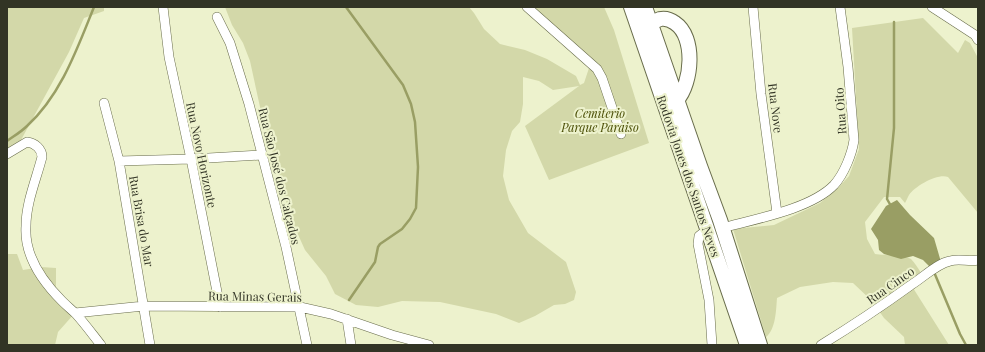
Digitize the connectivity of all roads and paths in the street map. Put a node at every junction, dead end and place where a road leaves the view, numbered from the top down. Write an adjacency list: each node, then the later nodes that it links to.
1 (163, 7): 16 (street, Rua Novo Horizonte)
2 (527, 7): 13 (street)
3 (631, 7): 9 (main road, Rodovia Jones dos Santos Neves)
4 (645, 7): 9 (main road, Rodovia Jones dos Santos Neves)
5 (753, 7): 18 (street, Rua Nove)
6 (840, 7): 18 (street, Rua Oito)
7 (932, 7): 10 (street)
8 (217, 17): 15 (street, Rua São José dos Calçados)
9 (646, 28): 11 (main road, Rodovia Jones dos Santos Neves); 11 (main road); 20 (main road, Rodovia Jones dos Santos Neves)
10 (978, 39)
11 (677, 100): 19 (main road, Rodovia Jones dos Santos Neves)
12 (104, 103): 17 (street, Rua Brisa do Mar)
13 (621, 134)
14 (7, 154): 25 (street)
15 (262, 155): 16 (street); 24 (street, Rua São José dos Calçados)
16 (191, 159): 17 (street); 23 (street, Rua Novo Horizonte)
17 (119, 161): 22 (street, Rua Brisa do Mar)
18 (777, 213): 19 (street, Rua Oito)
19 (722, 228): 34 (main road, Rodovia Jones dos Santos Neves)
20 (708, 230): 32 (street); 33 (main road, Rodovia Jones dos Santos Neves)
21 (978, 260): 35 (street, Rua Cinco)
22 (144, 306): 23 (street, Rua Minas Gerais); 25 (street, Rua Minas Gerais); 28 (street, Rua Brisa do Mar)
23 (220, 307): 24 (street, Rua Minas Gerais)
24 (300, 307): 26 (street, Rua Minas Gerais); 29 (street, Rua São José dos Calçados)
25 (75, 313): 27 (street)
26 (347, 319): 30 (street); 31 (street, Rua Minas Gerais)
27 (101, 345)
28 (150, 345)
29 (307, 345)
30 (351, 345)
31 (429, 345)
32 (712, 345)
33 (747, 345)
34 (760, 345)
35 (821, 345)

